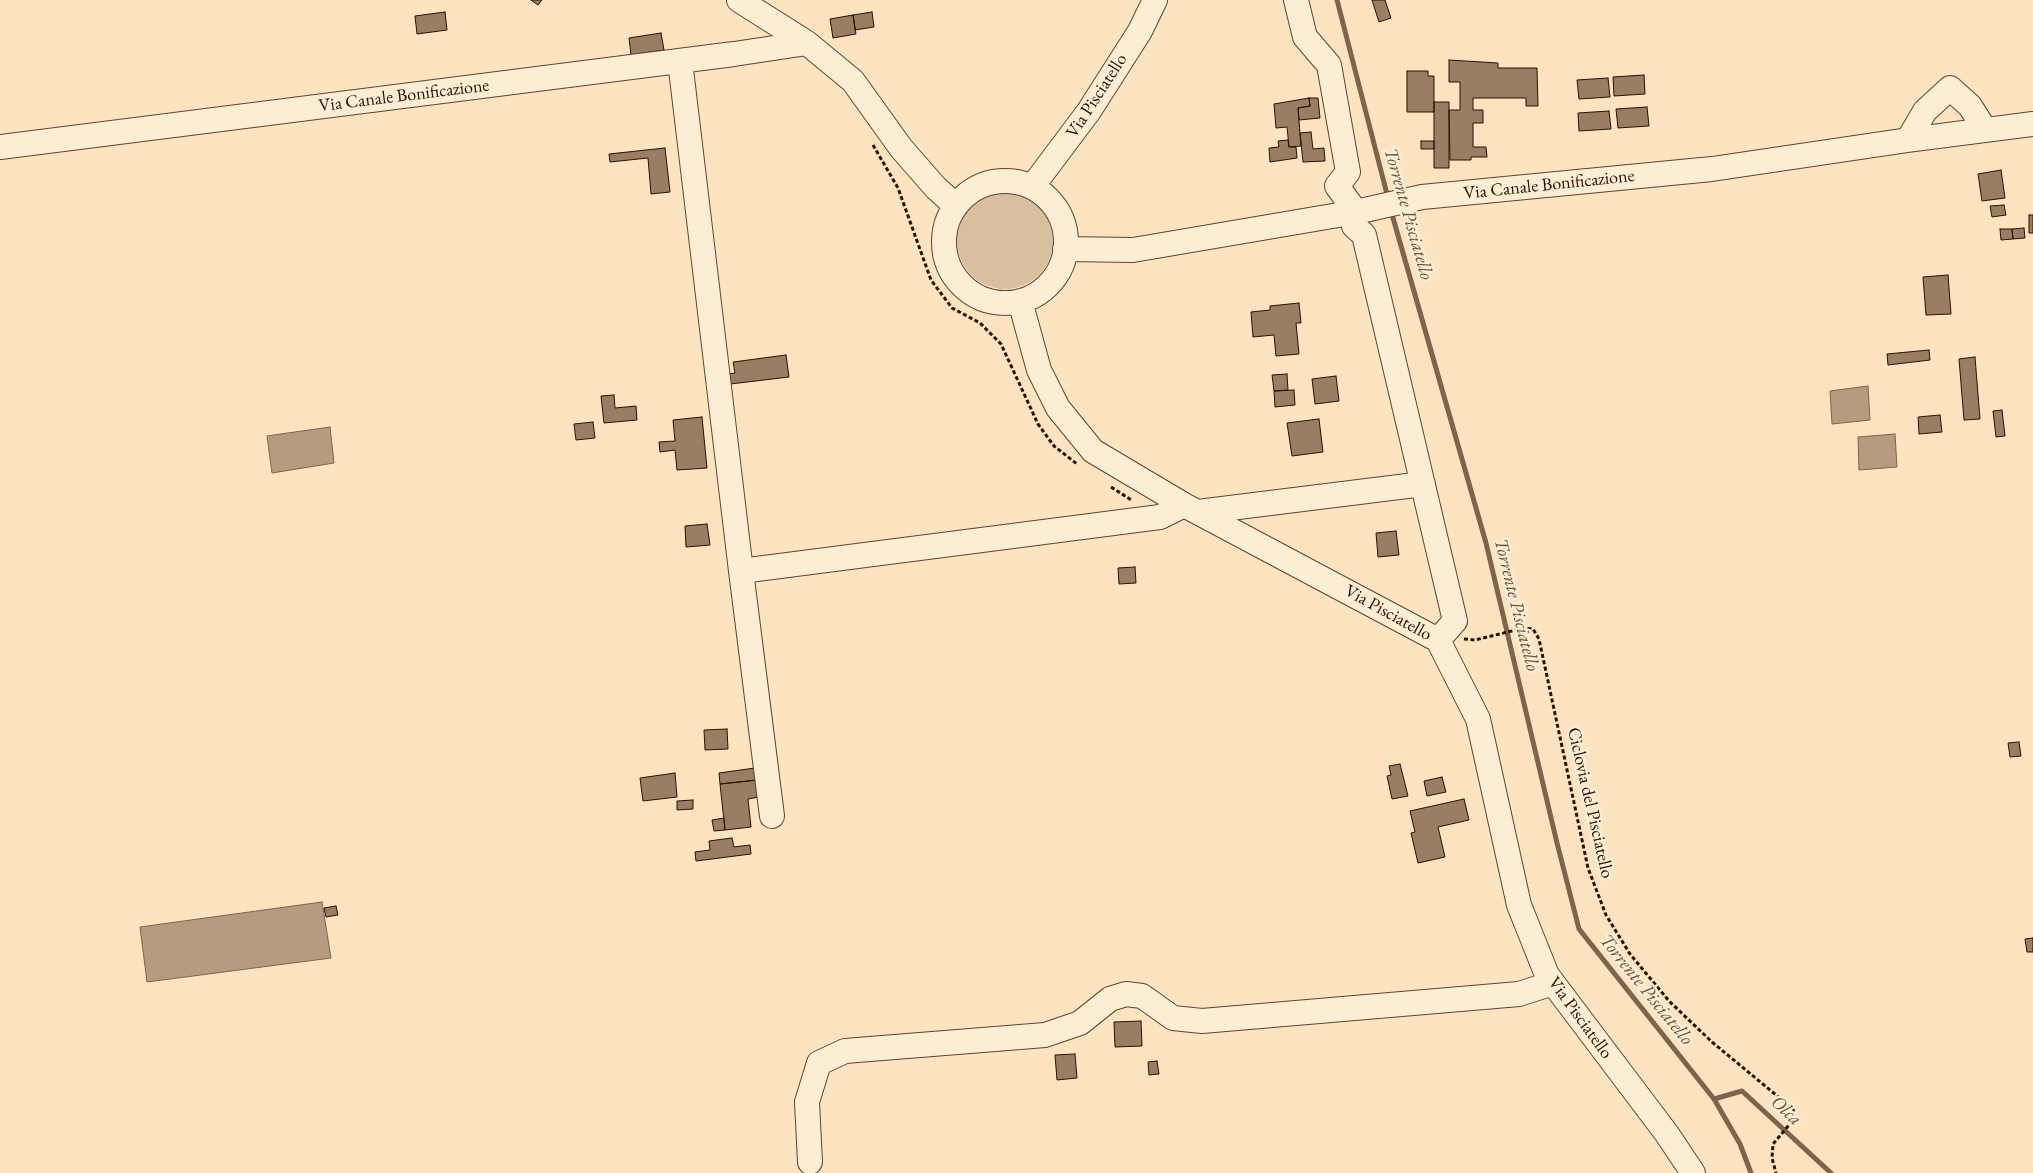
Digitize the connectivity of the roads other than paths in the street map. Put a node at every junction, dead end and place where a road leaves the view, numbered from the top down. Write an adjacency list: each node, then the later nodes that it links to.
1 (739, 0): 4 (street)
2 (1155, 0): 10 (street, Via Pisciatello)
3 (1296, 0): 12 (street)
4 (807, 43): 5 (street, Via Canale Bonificazione); 11 (street)
5 (680, 61): 9 (street, Via Canale Bonificazione); 17 (street)
6 (2033, 124): 7 (street, Via Canale Bonificazione)
7 (1985, 130): 8 (street, Via Canale Bonificazione); 8 (street)
8 (1908, 140): 12 (street, Via Canale Bonificazione)
9 (0, 147)
10 (1032, 187): 11 (street); 13 (street)
11 (956, 206): 14 (street)
12 (1362, 211): 13 (street, Via Canale Bonificazione); 15 (street)
13 (1066, 248): 14 (street)
14 (1020, 301): 16 (street, Via Pisciatello)
15 (1423, 484): 16 (street); 18 (street)
16 (1191, 508): 17 (street); 18 (street, Via Pisciatello)
17 (741, 571): 19 (street)
18 (1438, 640): 20 (street, Via Pisciatello)
19 (772, 816)
20 (1553, 983): 21 (street); 22 (street, Via Pisciatello)
21 (810, 1162)
22 (1693, 1173)

